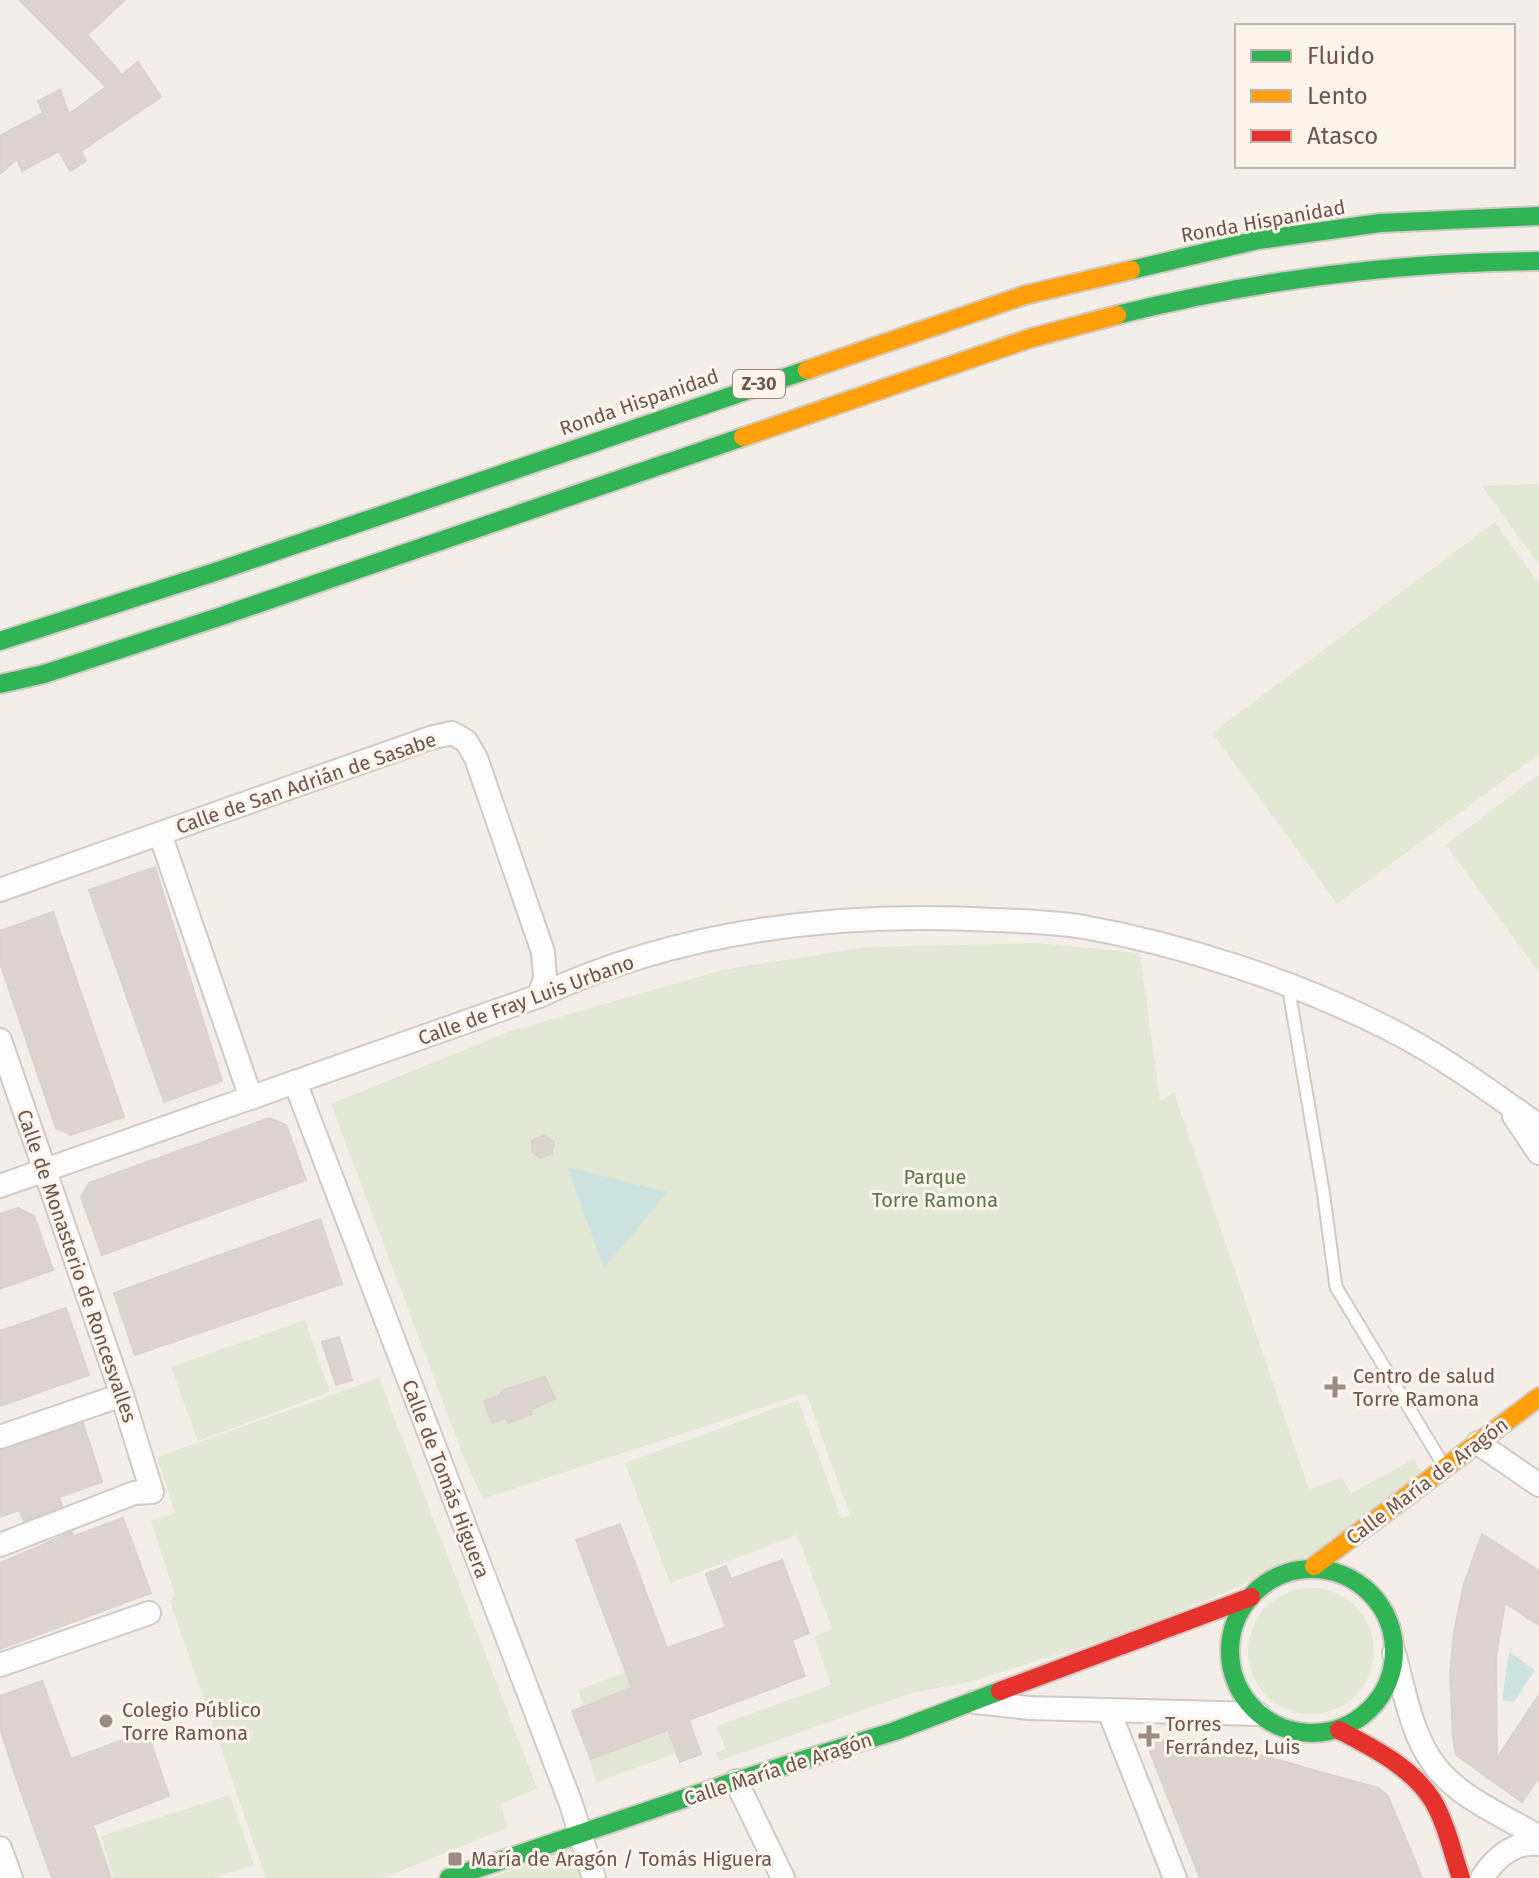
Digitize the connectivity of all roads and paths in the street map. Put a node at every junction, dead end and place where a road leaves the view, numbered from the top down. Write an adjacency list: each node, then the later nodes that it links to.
1 (1539, 216): 3 (main road, Ronda Hispanidad / Z-30)
2 (1539, 261): 4 (main road, Z-30)
3 (0, 641)
4 (0, 684)
5 (163, 844): 6 (street, Calle de San Adrián de Sasabe); 7 (street, Calle de San Adrián de Sasabe); 13 (street)
6 (0, 890)
7 (543, 952): 8 (street); 10 (street, Calle de San Adrián de Sasabe)
8 (582, 976): 9 (street, Calle de Fray Luis Urbano); 10 (street, Calle de Fray Luis Urbano)
9 (1288, 984): 14 (street, Calle de Fray Luis Urbano); 23 (lane)
10 (539, 996): 12 (street, Calle de Fray Luis Urbano)
11 (0, 1040): 17 (street, Calle de Monasterio de Roncesvalles)
12 (295, 1082): 13 (street, Calle de Fray Luis Urbano); 37 (street, Calle de Tomás Higuera)
13 (247, 1088): 17 (street, Calle de Fray Luis Urbano)
14 (1491, 1092): 15 (street, Calle de Fray Luis Urbano); 16 (street, Calle de Fray Luis Urbano)
15 (1539, 1126)
16 (1539, 1153)
17 (46, 1169): 18 (street, Calle de Fray Luis Urbano); 19 (street, Calle de Monasterio de Roncesvalles)
18 (0, 1186)
19 (122, 1395): 21 (street); 25 (street, Calle de Monasterio de Roncesvalles)
20 (1538, 1396): 22 (main road, Calle María de Aragón)
21 (0, 1437)
22 (1478, 1443): 23 (main road, Calle María de Aragón); 24 (street)
23 (1445, 1467): 26 (main road, Calle María de Aragón)
24 (1539, 1485)
25 (0, 1545)
26 (1314, 1566): 27 (main road); 29 (main road)
27 (1251, 1597): 31 (main road, Calle María de Aragón); 33 (main road)
28 (149, 1613): 30 (street)
29 (1394, 1653): 34 (main road); 38 (street)
30 (0, 1665)
31 (974, 1702): 32 (street, Calle María de Aragón); 35 (main road, Calle María de Aragón)
32 (1109, 1711): 33 (street, Calle María de Aragón); 44 (street)
33 (1258, 1714): 34 (main road)
34 (1339, 1730): 45 (main road)
35 (736, 1781): 37 (main road, Calle María de Aragón); 43 (street)
36 (1539, 1810): 38 (street)
37 (581, 1833): 41 (main road, Calle María de Aragón); 42 (street, Calle de Tomás Higuera)
38 (1535, 1837): 46 (street)
39 (0, 1848): 40 (street)
40 (11, 1878)
41 (449, 1878)
42 (594, 1878)
43 (783, 1878)
44 (1175, 1878)
45 (1461, 1878)
46 (1482, 1878)

